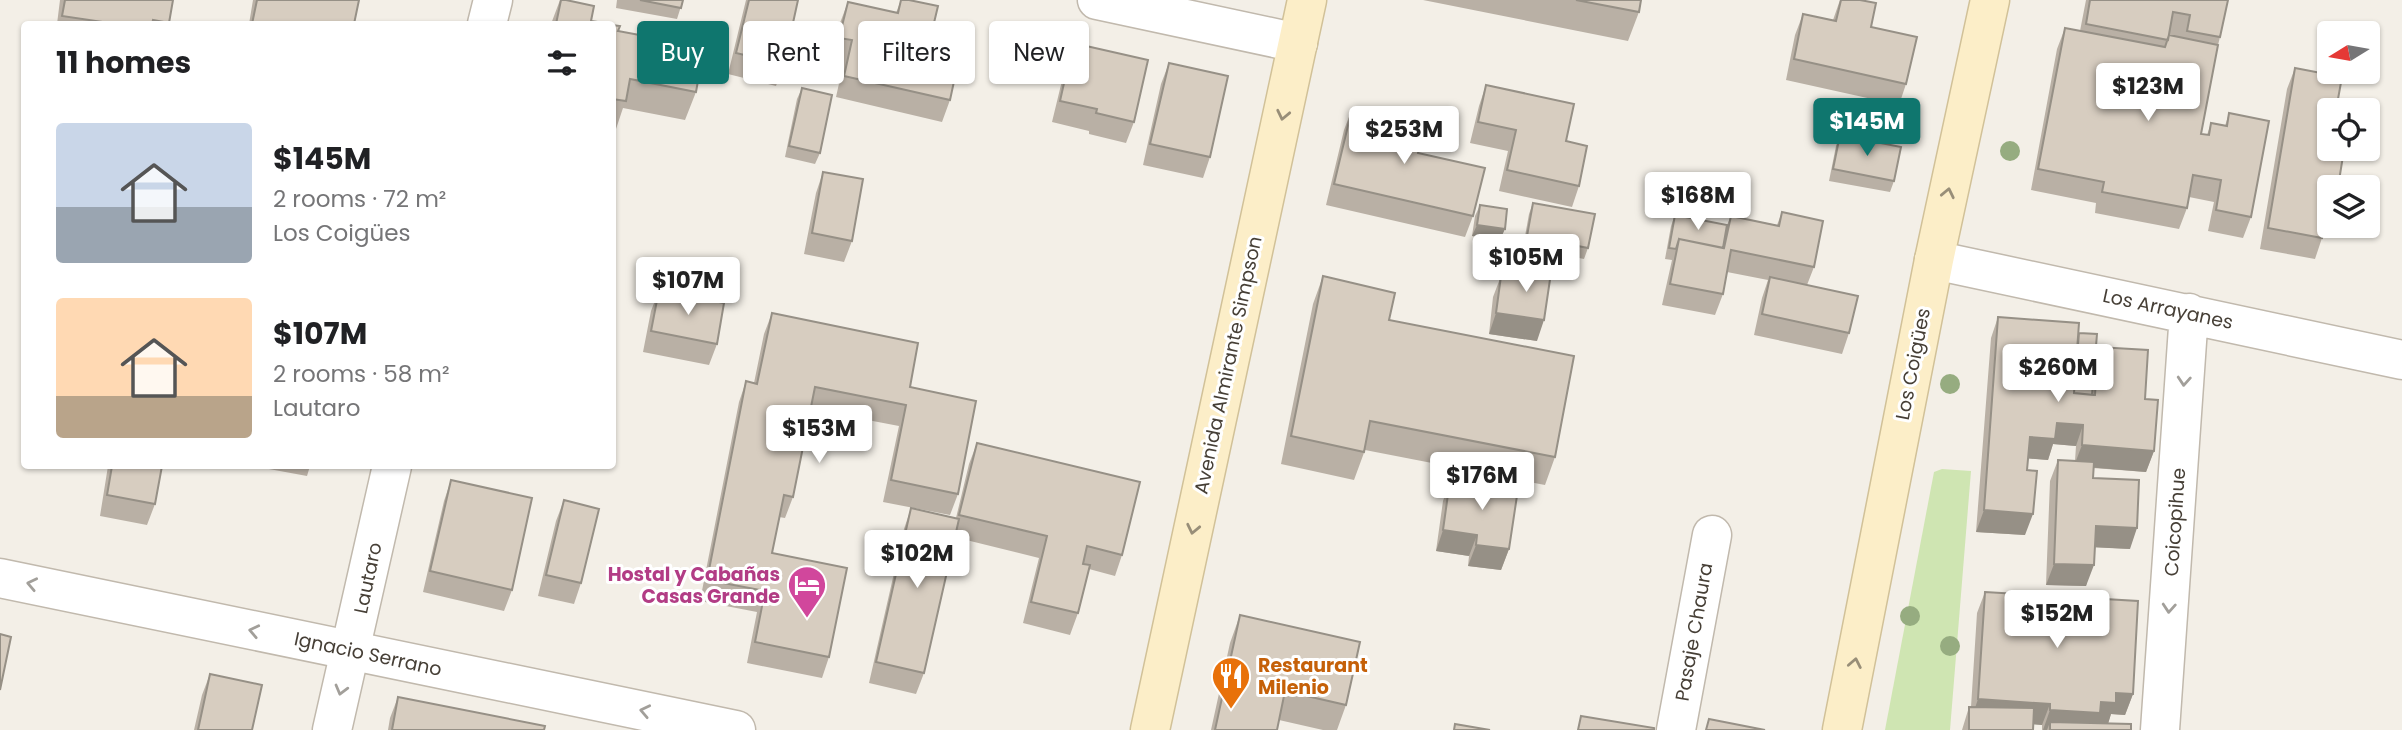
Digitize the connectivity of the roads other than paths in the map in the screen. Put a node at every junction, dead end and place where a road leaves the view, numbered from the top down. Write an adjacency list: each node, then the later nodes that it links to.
1 (493, 0): 5 (street)
2 (1097, 0): 6 (street)
3 (1307, 0): 6 (main road, Avenida Almirante Simpson)
4 (1990, 0): 7 (main road, Los Coigües, one-way to 4)
5 (488, 21)
6 (1298, 43): 16 (main road, Avenida Almirante Simpson, one-way to 16)
7 (1934, 260): 8 (street, Los Arrayanes); 18 (main road, Los Coigües, one-way to 7)
8 (2189, 313): 9 (street, Los Arrayanes); 19 (street, Coicopihue, one-way to 19)
9 (2402, 360)
10 (391, 469): 13 (street, Lautaro)
11 (1712, 535): 17 (street, Pasaje Chaura)
12 (0, 578): 13 (street, Ignacio Serrano, one-way to 12)
13 (352, 650): 14 (street, Lautaro, one-way to 14); 15 (street, Ignacio Serrano, one-way to 13)
14 (332, 730)
15 (736, 730)
16 (1150, 730)
17 (1676, 730)
18 (1842, 730)
19 (2160, 730)

